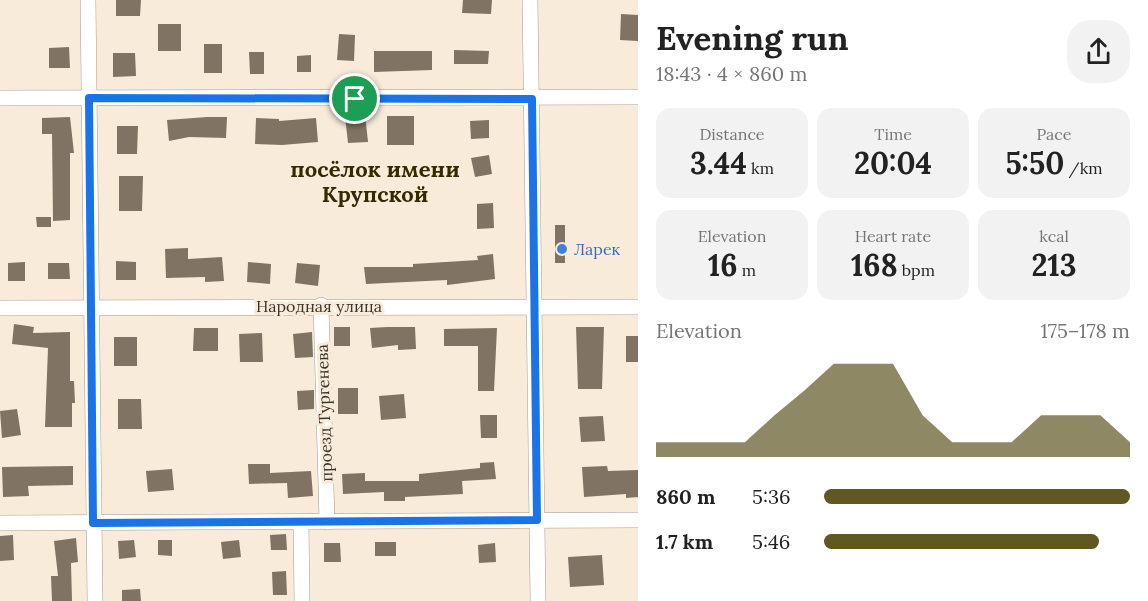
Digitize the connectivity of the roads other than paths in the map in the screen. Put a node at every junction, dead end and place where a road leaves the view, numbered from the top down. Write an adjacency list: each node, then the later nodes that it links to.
1 (88, 0): 5 (street)
2 (530, 0): 6 (street)
3 (638, 97): 6 (street)
4 (0, 98): 5 (street)
5 (89, 98): 6 (street); 8 (street)
6 (532, 99): 11 (street)
7 (321, 305): 8 (street, Народная улица); 11 (street, Народная улица); 15 (street, проезд Тургенева)
8 (91, 307): 10 (street, Народная улица); 17 (street)
9 (638, 307): 11 (street, Народная улица)
10 (0, 308)
11 (534, 308): 12 (street)
12 (537, 520): 13 (street); 15 (street); 20 (street)
13 (638, 520)
14 (301, 522): 15 (street); 17 (street); 19 (street)
15 (327, 522)
16 (0, 523): 17 (street)
17 (93, 523): 18 (street)
18 (95, 601)
19 (302, 601)
20 (538, 601)

